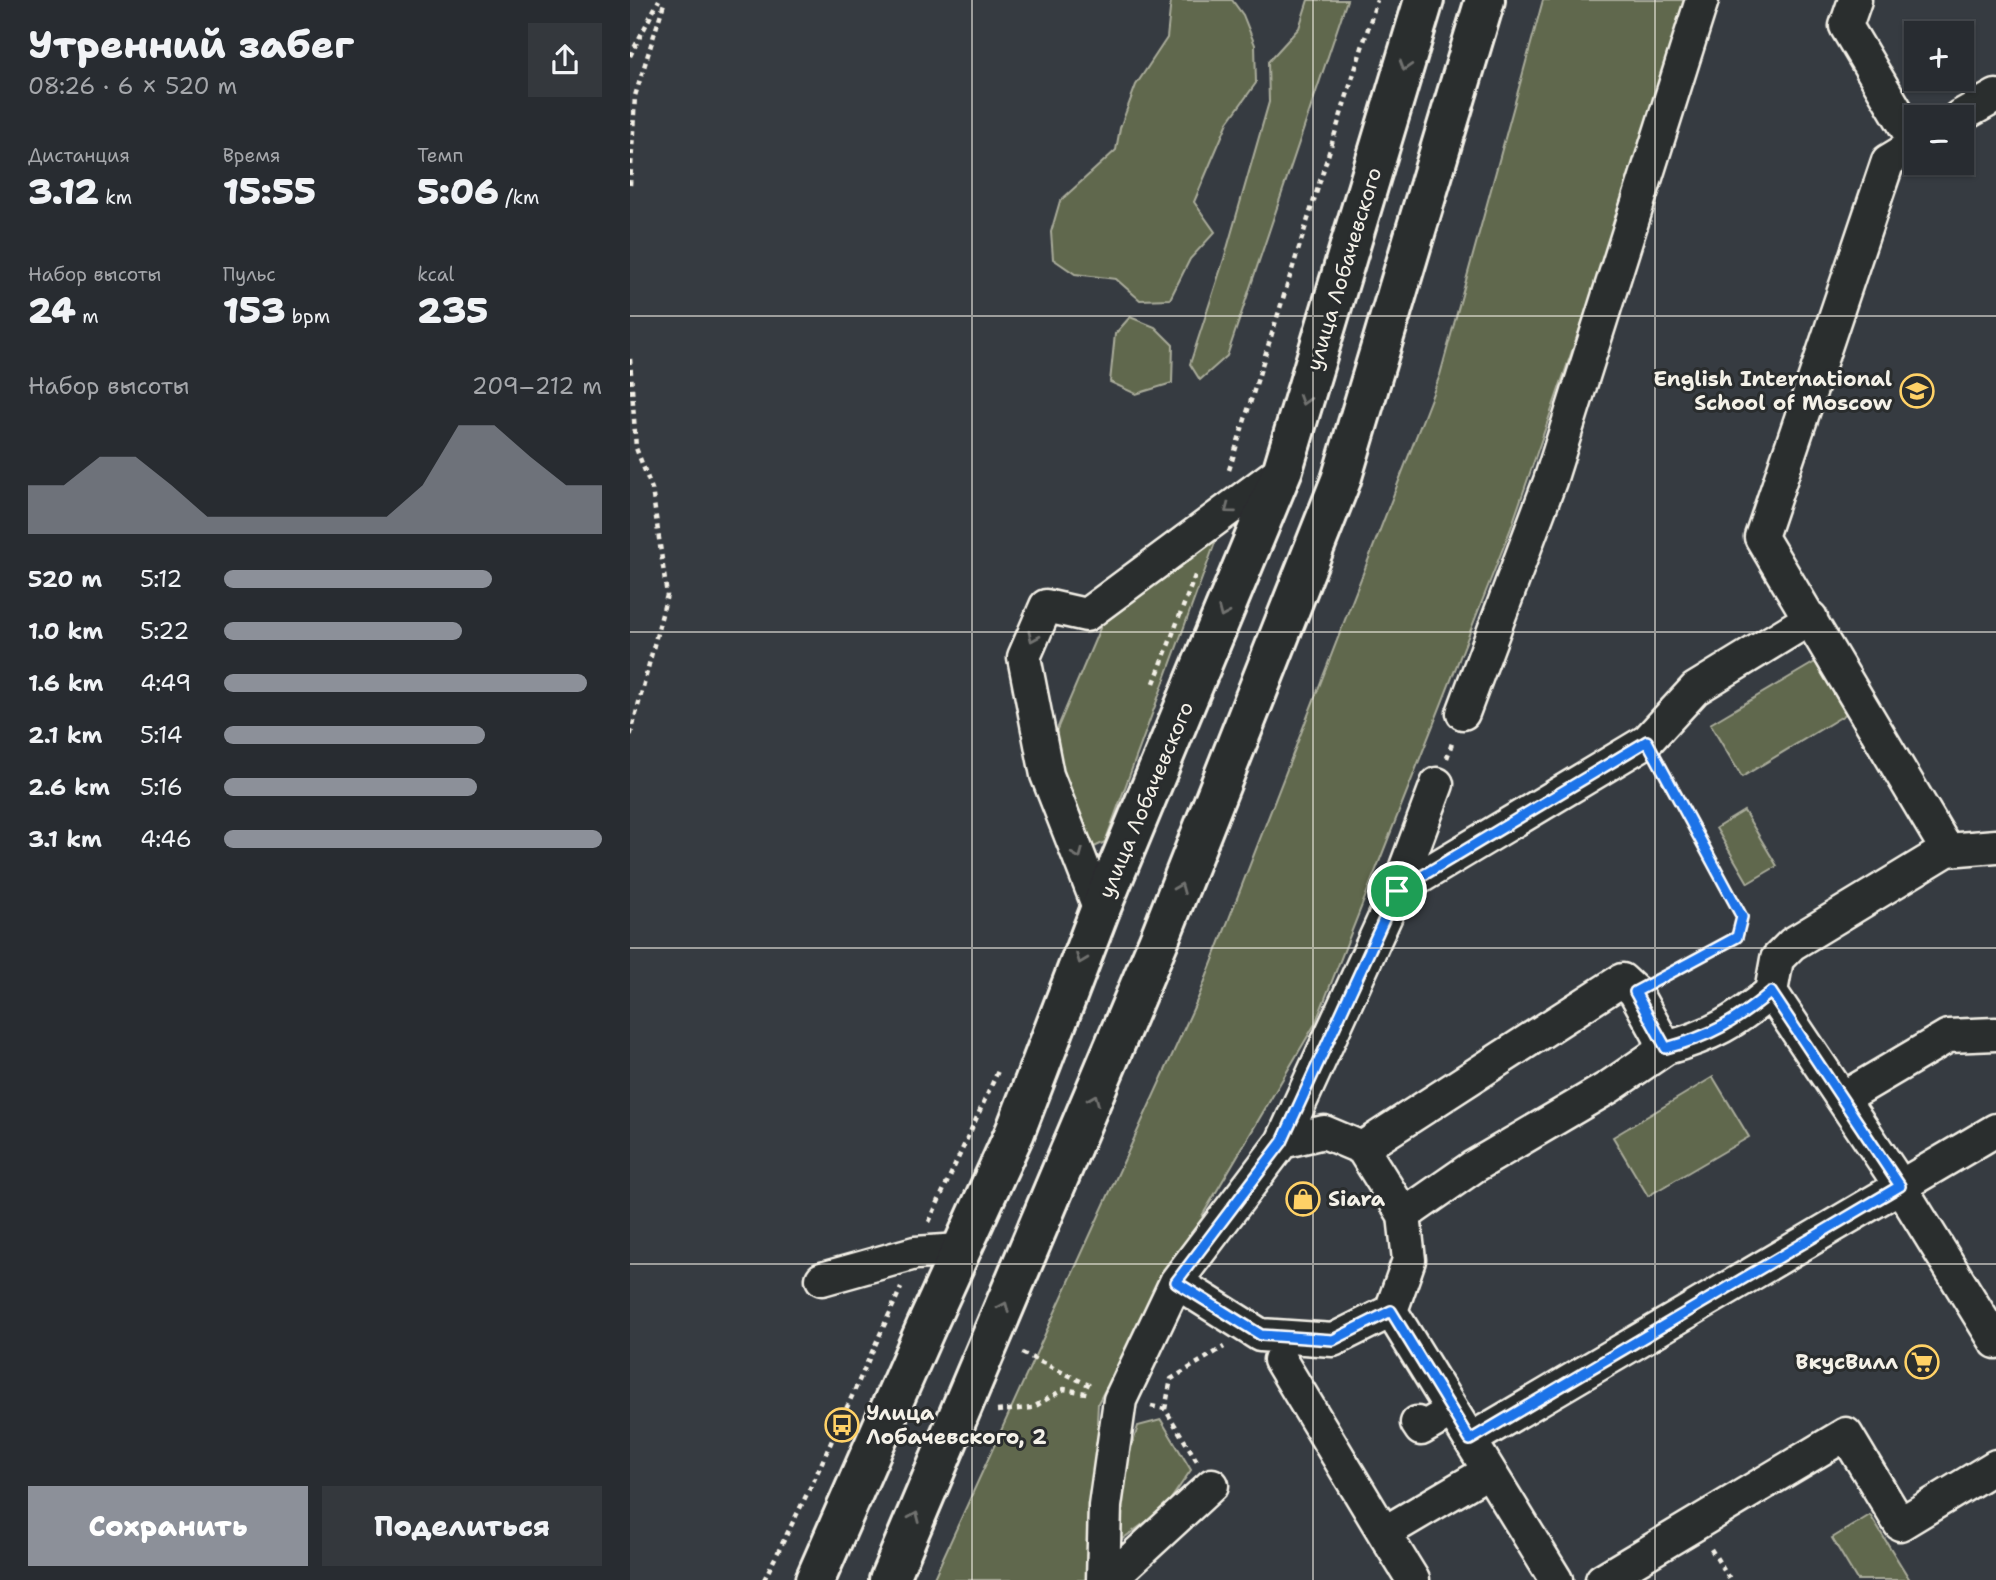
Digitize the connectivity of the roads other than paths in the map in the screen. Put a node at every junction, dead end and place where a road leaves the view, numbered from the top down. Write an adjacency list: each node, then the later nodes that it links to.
1 (1424, 0): 7 (main road, улица Лобачевского, one-way to 7)
2 (1485, 0): 38 (main road, one-way to 2)
3 (1702, 0): 9 (street)
4 (1855, 0): 8 (street)
5 (1996, 96): 6 (street)
6 (1974, 108)
7 (1283, 468): 14 (main road, улица Лобачевского, one-way to 14); 14 (street, one-way to 14)
8 (1811, 618): 12 (street); 13 (street)
9 (1462, 713)
10 (1437, 784): 13 (street)
11 (1996, 846): 12 (street)
12 (1947, 850): 15 (street)
13 (1397, 891): 20 (street)
14 (1100, 910): 24 (main road, улица Лобачевского, one-way to 24)
15 (1771, 992): 17 (street); 18 (street)
16 (1996, 1034): 18 (street)
17 (1666, 1048): 21 (street); 23 (street)
18 (1843, 1098): 22 (street)
19 (1996, 1130): 22 (street)
20 (1282, 1142): 21 (street); 26 (street)
21 (1362, 1149): 23 (street)
22 (1900, 1186): 28 (street); 32 (street)
23 (1404, 1215): 27 (street)
24 (960, 1250): 25 (street); 37 (main road, улица Лобачевского)
25 (822, 1279)
26 (1176, 1282): 27 (street); 39 (street)
27 (1391, 1311): 30 (street)
28 (1996, 1342)
29 (1280, 1360): 36 (street)
30 (1452, 1411): 31 (street); 32 (street)
31 (1417, 1423)
32 (1470, 1440): 34 (street)
33 (1996, 1466): 43 (street)
34 (1489, 1471): 36 (street); 42 (street)
35 (1212, 1485): 40 (street)
36 (1384, 1533): 41 (street)
37 (815, 1580)
38 (889, 1580)
39 (1103, 1580)
40 (1109, 1580)
41 (1413, 1580)
42 (1556, 1580)
43 (1602, 1580)

